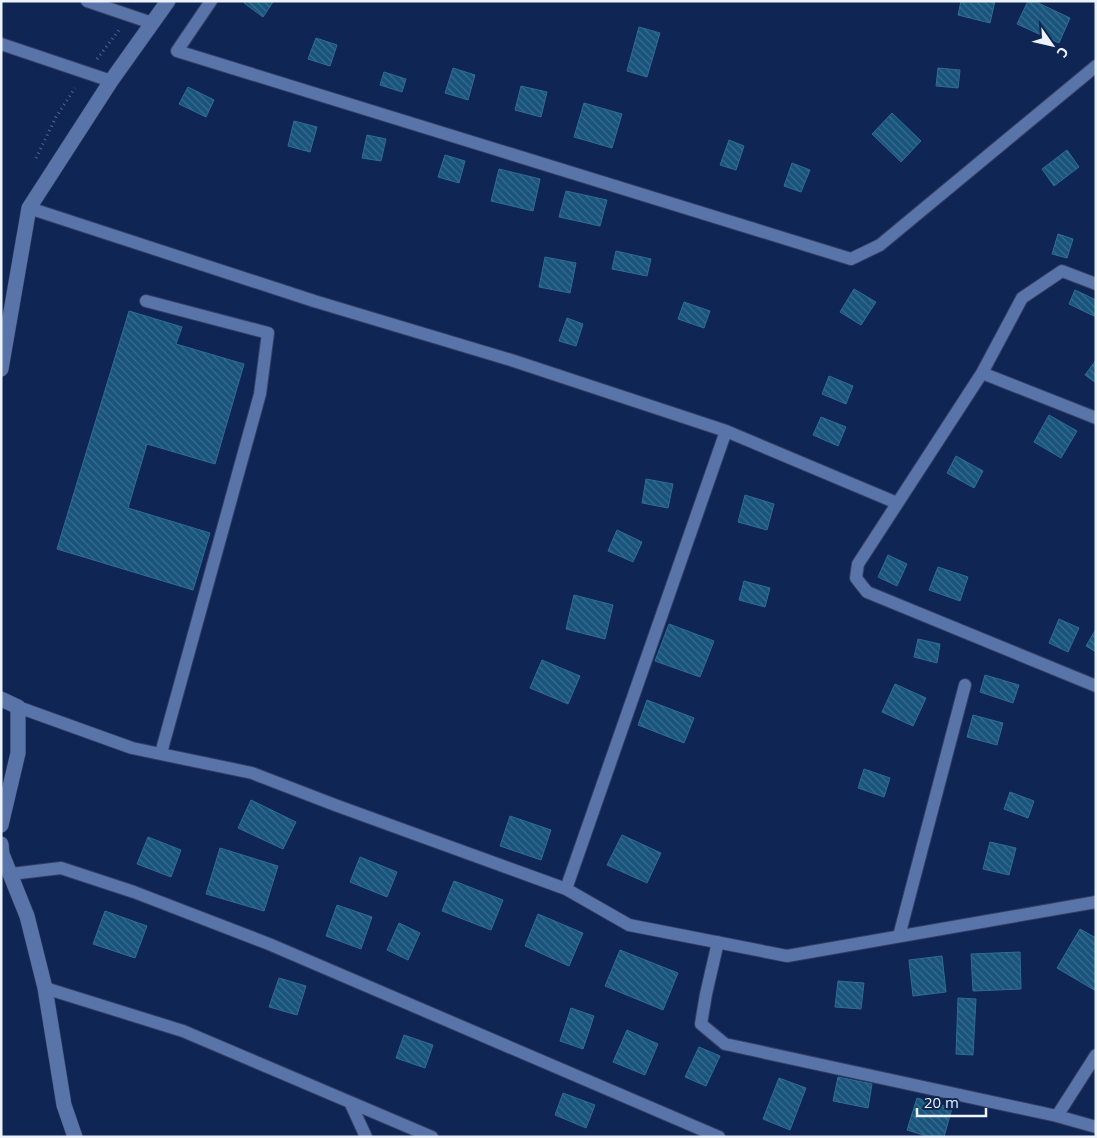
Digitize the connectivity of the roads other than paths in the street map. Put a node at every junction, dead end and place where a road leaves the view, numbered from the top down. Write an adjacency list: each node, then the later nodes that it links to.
1 (87, 1): 4 (lane)
2 (168, 1): 4 (street)
3 (211, 1): 6 (lane)
4 (152, 23): 7 (street)
5 (1, 44): 7 (lane)
6 (1096, 66)
7 (111, 81): 8 (street)
8 (29, 208): 11 (street); 14 (lane)
9 (1096, 284): 12 (lane)
10 (146, 301): 20 (lane)
11 (2, 367)
12 (982, 373): 13 (lane); 15 (lane)
13 (1096, 418)
14 (726, 432): 15 (lane); 24 (lane)
15 (897, 503): 17 (lane)
16 (965, 686): 26 (lane)
17 (1096, 686)
18 (1, 699): 19 (street)
19 (18, 707): 20 (lane); 21 (street)
20 (161, 753): 24 (lane)
21 (1, 825)
22 (1, 844): 23 (street)
23 (11, 874): 28 (street); 36 (lane)
24 (566, 890): 27 (lane)
25 (1096, 902): 26 (lane)
26 (899, 936): 27 (lane)
27 (718, 942): 31 (lane)
28 (45, 988): 30 (lane); 33 (street)
29 (1096, 1056): 31 (lane)
30 (350, 1102): 34 (lane); 35 (lane)
31 (1057, 1116): 32 (lane)
32 (1096, 1127)
33 (75, 1137)
34 (366, 1137)
35 (432, 1137)
36 (719, 1137)

